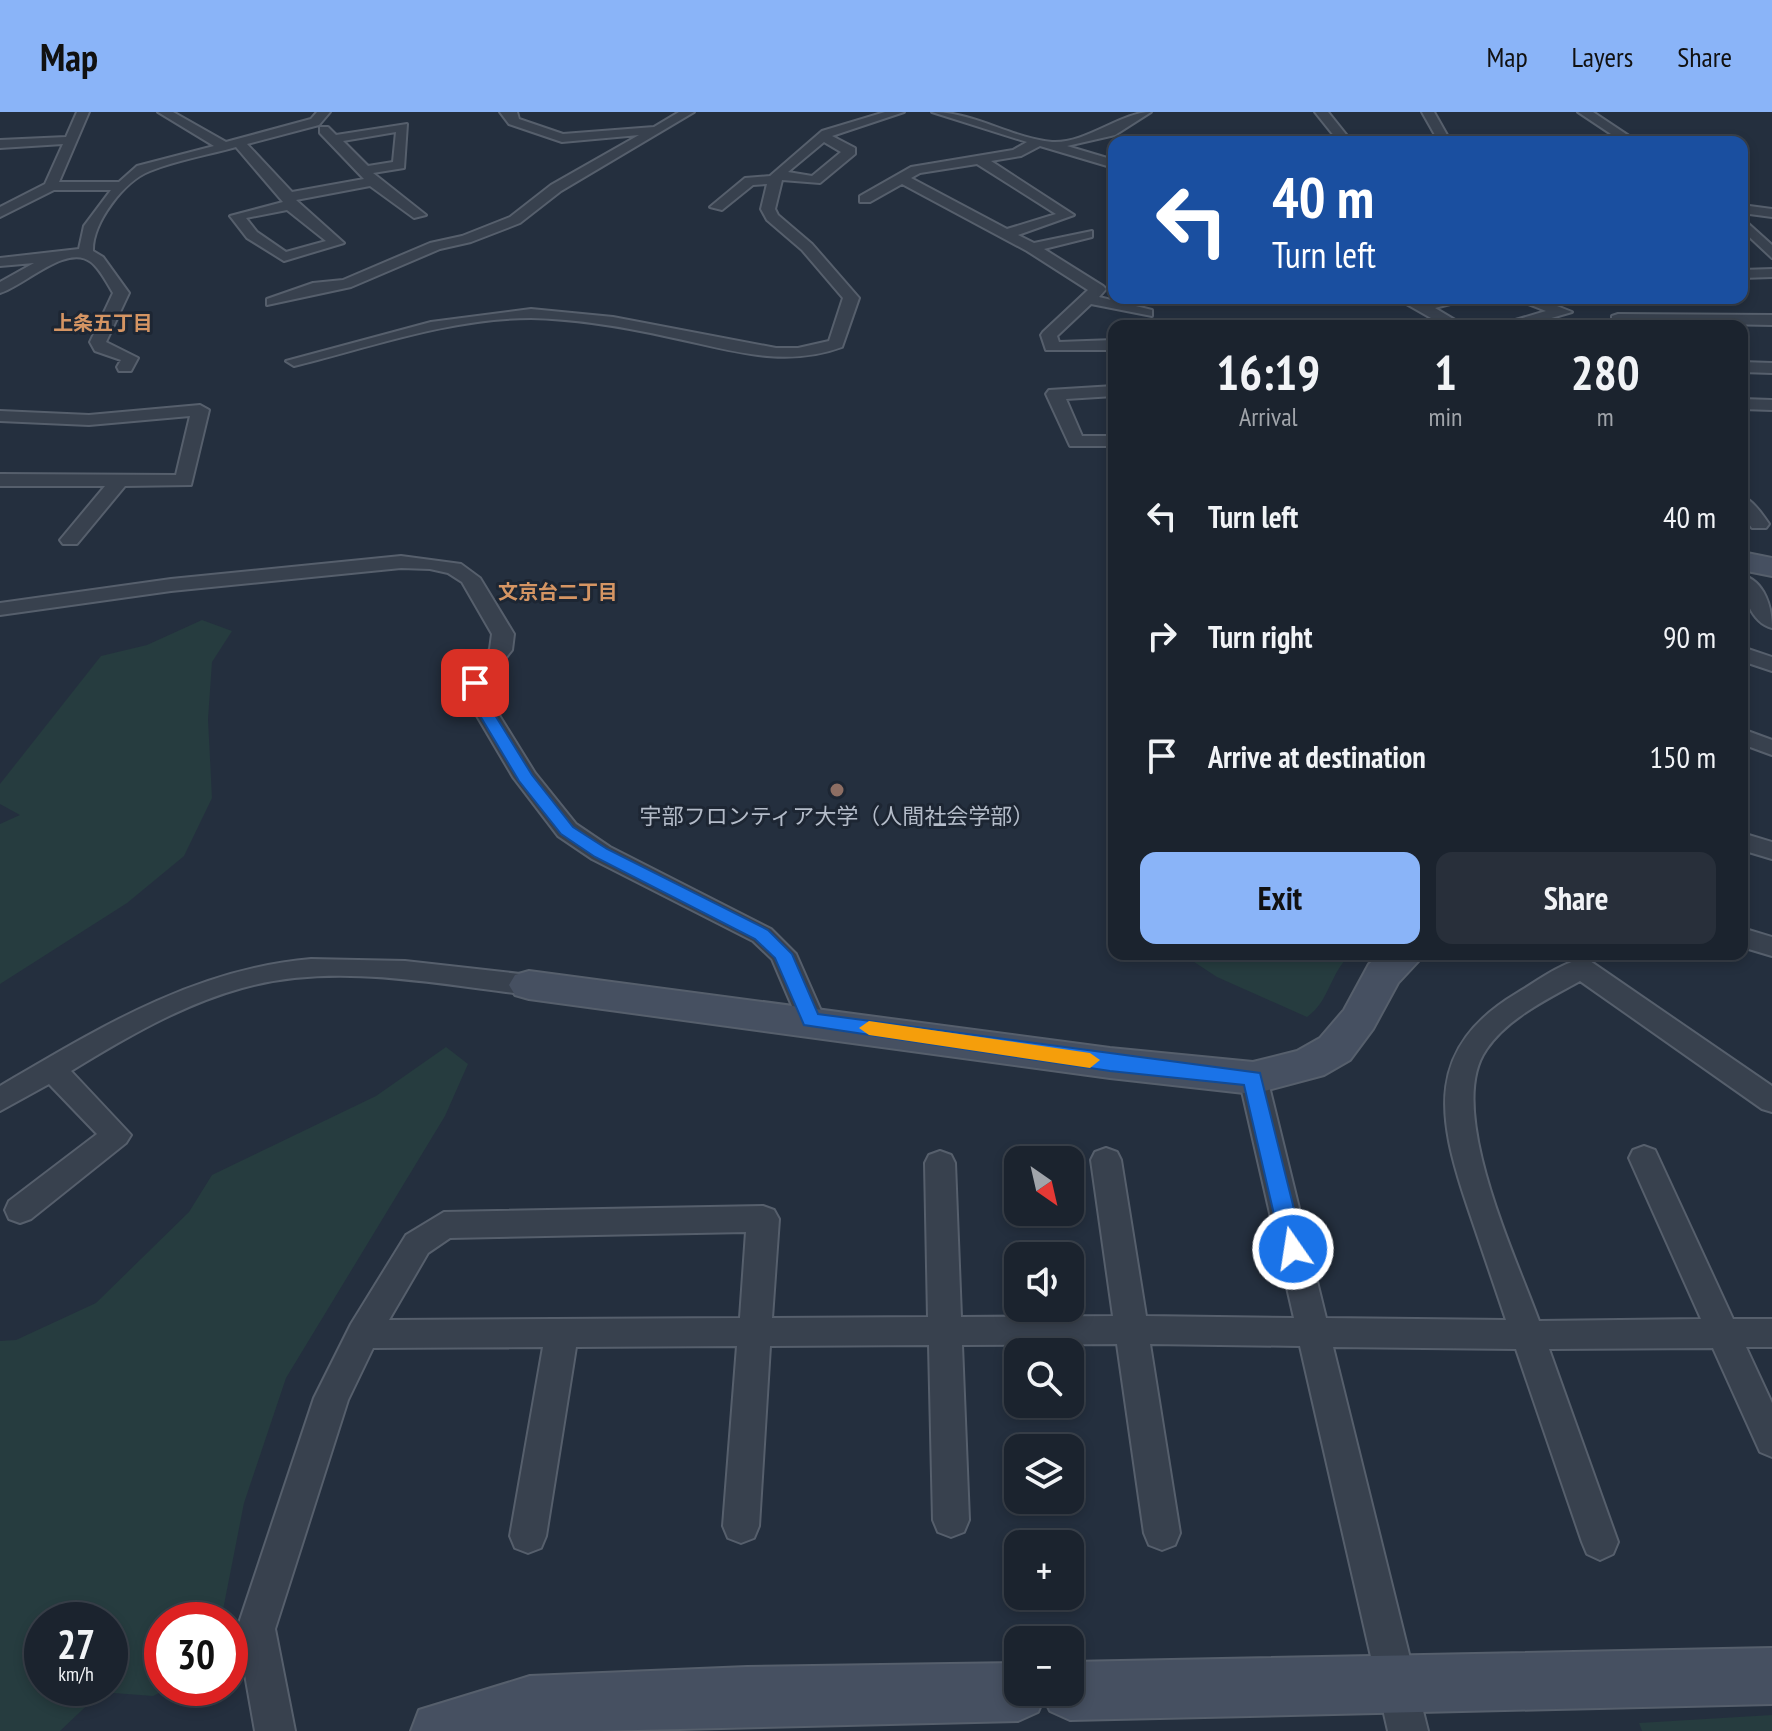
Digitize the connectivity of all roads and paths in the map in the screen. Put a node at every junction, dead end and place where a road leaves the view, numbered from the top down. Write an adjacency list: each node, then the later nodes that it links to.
1 (83, 112): 18 (street)
2 (164, 112): 21 (street)
3 (506, 112): 12 (street)
4 (688, 112): 12 (street)
5 (898, 112): 13 (street)
6 (938, 112): 19 (street)
7 (1145, 112): 22 (street)
8 (1321, 112): 14 (street)
9 (1428, 112): 15 (street)
10 (1584, 112): 16 (street)
11 (320, 117): 17 (street); 21 (street)
12 (656, 131): 50 (street)
13 (823, 136): 27 (street); 27 (street)
14 (1341, 136)
15 (1442, 136)
16 (1622, 136)
17 (335, 139): 26 (street); 26 (street)
18 (72, 140): 20 (street); 29 (street)
19 (1038, 142): 22 (street); 23 (street)
20 (0, 144)
21 (232, 144): 25 (street); 32 (street)
22 (1053, 146): 24 (street)
23 (980, 160): 28 (street); 38 (street)
24 (1108, 162)
25 (142, 169): 29 (street); 30 (street)
26 (368, 176): 32 (street); 37 (street)
27 (776, 177): 33 (street); 63 (street)
28 (901, 178): 31 (street); 38 (street)
29 (54, 179): 30 (street); 35 (street)
30 (122, 186): 42 (street)
31 (865, 199)
32 (289, 201): 32 (street)
33 (717, 207)
34 (1748, 210): 36 (street)
35 (0, 213)
36 (1772, 213)
37 (419, 215)
38 (1006, 234): 41 (street)
39 (1087, 234): 41 (street)
40 (1750, 239): 43 (street)
41 (1032, 248): 49 (street)
42 (86, 253): 44 (street); 64 (street)
43 (1772, 254)
44 (54, 257): 45 (street); 48 (street)
45 (0, 262)
46 (1772, 273): 47 (street)
47 (1748, 274)
48 (0, 288)
49 (1089, 299): 51 (street); 62 (street)
50 (272, 302)
51 (1108, 304)
52 (1109, 304): 57 (street)
53 (1416, 304): 56 (street)
54 (1431, 304): 56 (street)
55 (1539, 304): 60 (street)
56 (1420, 306): 59 (street)
57 (1146, 313)
58 (1618, 319): 61 (street)
59 (1446, 320)
60 (1529, 320)
61 (1772, 320)
62 (1108, 345)
63 (294, 361)
64 (125, 367)
65 (1748, 367): 66 (street)
66 (1772, 368)
67 (1108, 391): 71 (street)
68 (1748, 404): 69 (street)
69 (1772, 405)
70 (0, 416): 73 (street)
71 (1108, 441)
72 (0, 480): 73 (street)
73 (120, 480): 76 (street)
74 (1748, 510): 75 (street)
75 (1759, 524)
76 (70, 540)
77 (1748, 562): 78 (street)
78 (1772, 567)
79 (1748, 587): 81 (street)
80 (0, 609): 92 (street)
81 (1772, 622)
82 (1748, 655): 83 (street)
83 (1772, 665)
84 (1748, 738): 85 (street)
85 (1772, 748)
86 (1748, 843): 87 (street)
87 (1772, 851)
88 (1748, 939): 89 (street)
89 (1772, 947)
90 (1399, 960): 94 (street)
91 (529, 985): 92 (street); 93 (street)
92 (811, 1020): 94 (street)
93 (52, 1069): 95 (street); 100 (street)
94 (1253, 1078): 108 (street)
95 (0, 1100)
96 (1772, 1101): 109 (street)
97 (1644, 1158): 105 (street)
98 (1106, 1160): 101 (street)
99 (940, 1163): 102 (street)
100 (20, 1210)
101 (1131, 1330): 102 (street); 108 (street); 113 (street)
102 (945, 1332): 104 (street); 111 (street)
103 (562, 1333): 104 (street); 107 (street); 114 (street)
104 (754, 1333): 107 (street); 112 (street)
105 (1723, 1333): 106 (street); 109 (street); 110 (street)
106 (1772, 1333)
107 (363, 1334): 121 (street)
108 (1314, 1334): 109 (street); 119 (street)
109 (1526, 1335): 115 (street)
110 (1772, 1441)
111 (951, 1520)
112 (741, 1526)
113 (1162, 1533)
114 (528, 1536)
115 (1600, 1542)
116 (1772, 1676): 119 (street)
117 (1084, 1692): 119 (street)
118 (1004, 1693): 120 (street)
119 (1402, 1708)
120 (746, 1714): 122 (street)
121 (275, 1731)
122 (440, 1731)

